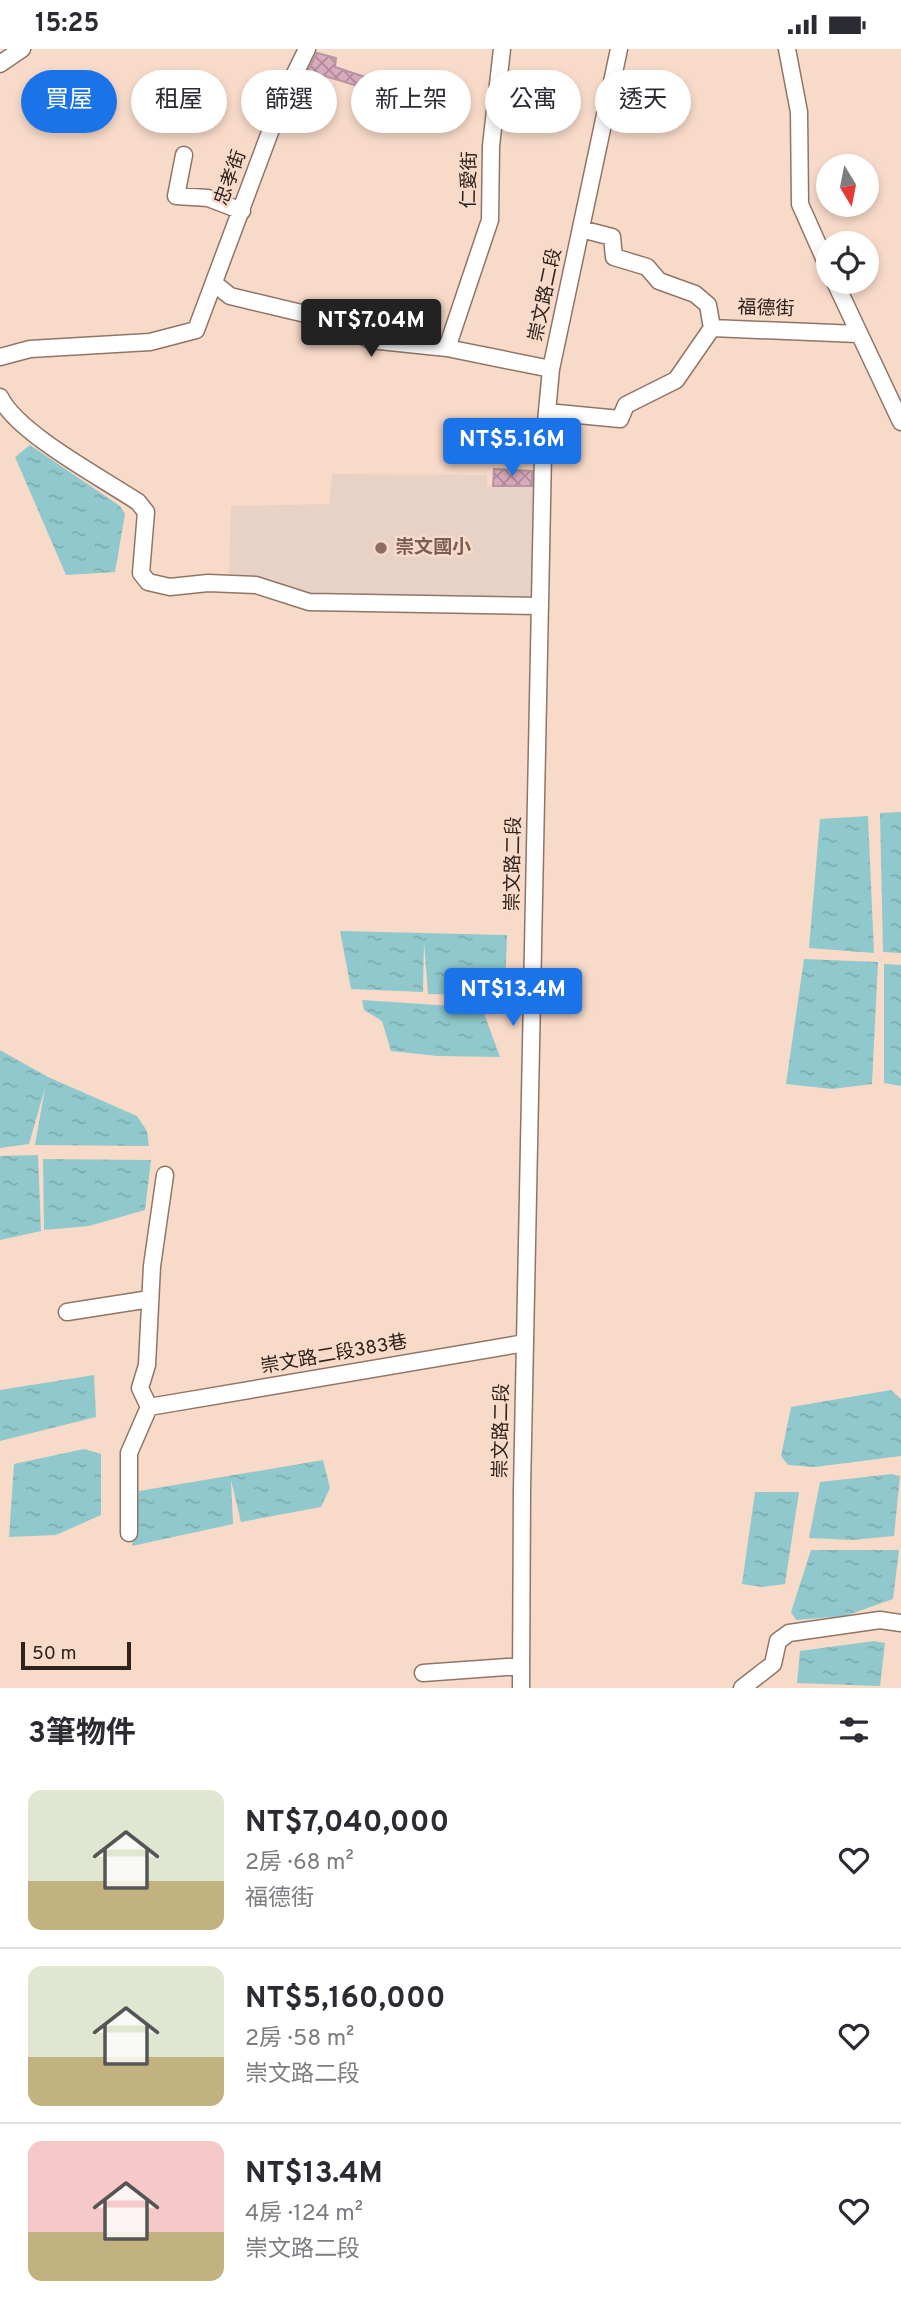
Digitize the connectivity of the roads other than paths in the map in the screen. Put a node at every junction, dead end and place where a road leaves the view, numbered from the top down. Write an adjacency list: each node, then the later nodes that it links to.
1 (22, 49): 6 (street)
2 (307, 49): 8 (street, 忠孝街)
3 (502, 49): 15 (street, 仁愛街)
4 (619, 49): 9 (street, 崇文路二段)
5 (787, 49): 10 (street)
6 (1, 62)
7 (184, 155): 8 (street)
8 (242, 211): 11 (street, 忠孝街)
9 (581, 229): 13 (street); 17 (street, 崇文路二段)
10 (816, 240)
11 (215, 284): 15 (street); 16 (street, 忠孝街)
12 (840, 294): 14 (street)
13 (712, 328): 14 (street, 福德街); 19 (street, 福德街)
14 (858, 334): 20 (street)
15 (447, 348): 17 (street)
16 (0, 357)
17 (551, 369): 19 (street, 崇文路二段)
18 (0, 397): 21 (street)
19 (547, 412): 21 (street, 崇文路二段)
20 (901, 422)
21 (540, 606): 25 (street, 崇文路二段)
22 (165, 1175): 23 (street)
23 (150, 1299): 24 (street); 26 (street)
24 (67, 1312)
25 (525, 1343): 26 (street, 崇文路二段383巷); 29 (street, 崇文路二段)
26 (149, 1407): 27 (street)
27 (129, 1533)
28 (901, 1623): 32 (street)
29 (522, 1666): 30 (street); 31 (street, 崇文路二段)
30 (423, 1673)
31 (521, 1688)
32 (742, 1688)

